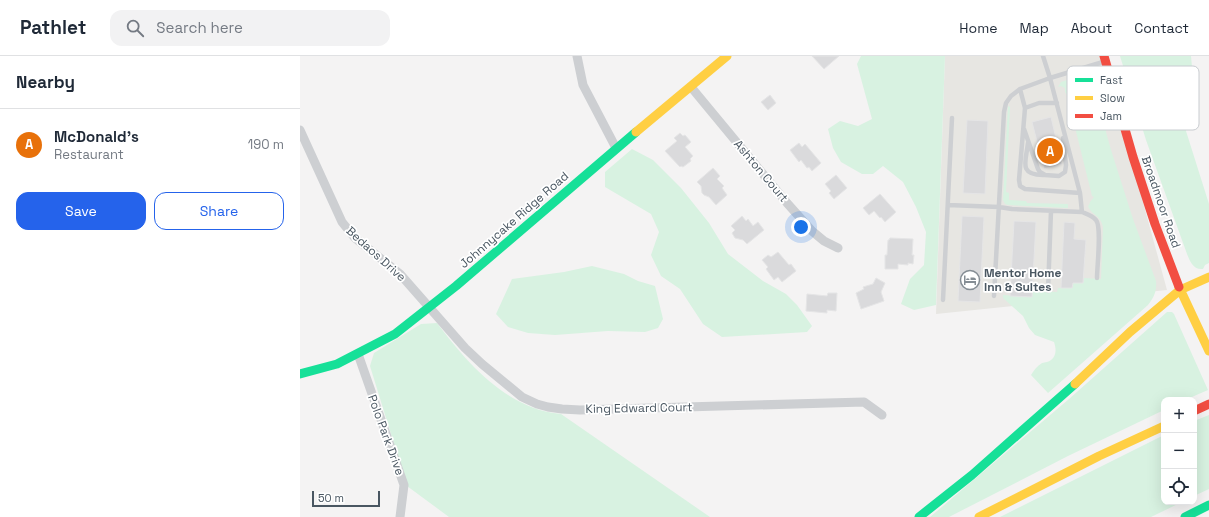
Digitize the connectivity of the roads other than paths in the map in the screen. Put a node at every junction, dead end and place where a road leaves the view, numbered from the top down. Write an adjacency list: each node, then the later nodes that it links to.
1 (577, 56): 18 (street)
2 (726, 56): 8 (main road, Johnnycake Ridge Road)
3 (1043, 56): 7 (lane)
4 (1104, 59): 5 (lane)
5 (1084, 66)
6 (1067, 72): 7 (lane)
7 (1050, 78): 9 (lane); 10 (lane)
8 (691, 87): 18 (main road, Johnnycake Ridge Road); 25 (street, Ashton Court)
9 (1020, 89): 11 (lane); 22 (lane)
10 (1057, 103): 11 (lane); 13 (lane)
11 (1025, 108): 14 (lane)
12 (952, 118): 21 (lane)
13 (1061, 122): 19 (lane); 20 (lane)
14 (1023, 127): 17 (lane); 20 (lane)
15 (300, 130): 32 (street, Bedaos Drive)
16 (1125, 130): 28 (main road, Broadmoor Road)
17 (1028, 141): 19 (lane); 19 (lane)
18 (616, 148): 32 (main road, Johnnycake Ridge Road)
19 (1045, 176)
20 (1080, 193): 24 (lane)
21 (948, 205): 22 (lane); 31 (lane)
22 (999, 207): 23 (lane); 30 (lane)
23 (1051, 211): 24 (lane); 29 (lane)
24 (1082, 212): 27 (lane)
25 (838, 248)
26 (1209, 277): 28 (main road)
27 (1097, 278)
28 (1180, 290): 33 (main road, Broadmoor Road); 42 (main road)
29 (1048, 291)
30 (994, 296)
31 (943, 300)
32 (430, 307): 34 (main road, Johnnycake Ridge Road); 38 (street, King Edward Court)
33 (1209, 351)
34 (358, 354): 35 (main road, Johnnycake Ridge Road); 41 (street, Polo Park Drive)
35 (300, 374)
36 (1209, 404): 37 (main road)
37 (1197, 410)
38 (882, 415)
39 (1161, 427): 43 (main road)
40 (1209, 505): 44 (main road)
41 (400, 517)
42 (919, 517)
43 (979, 517)
44 (1185, 517)

